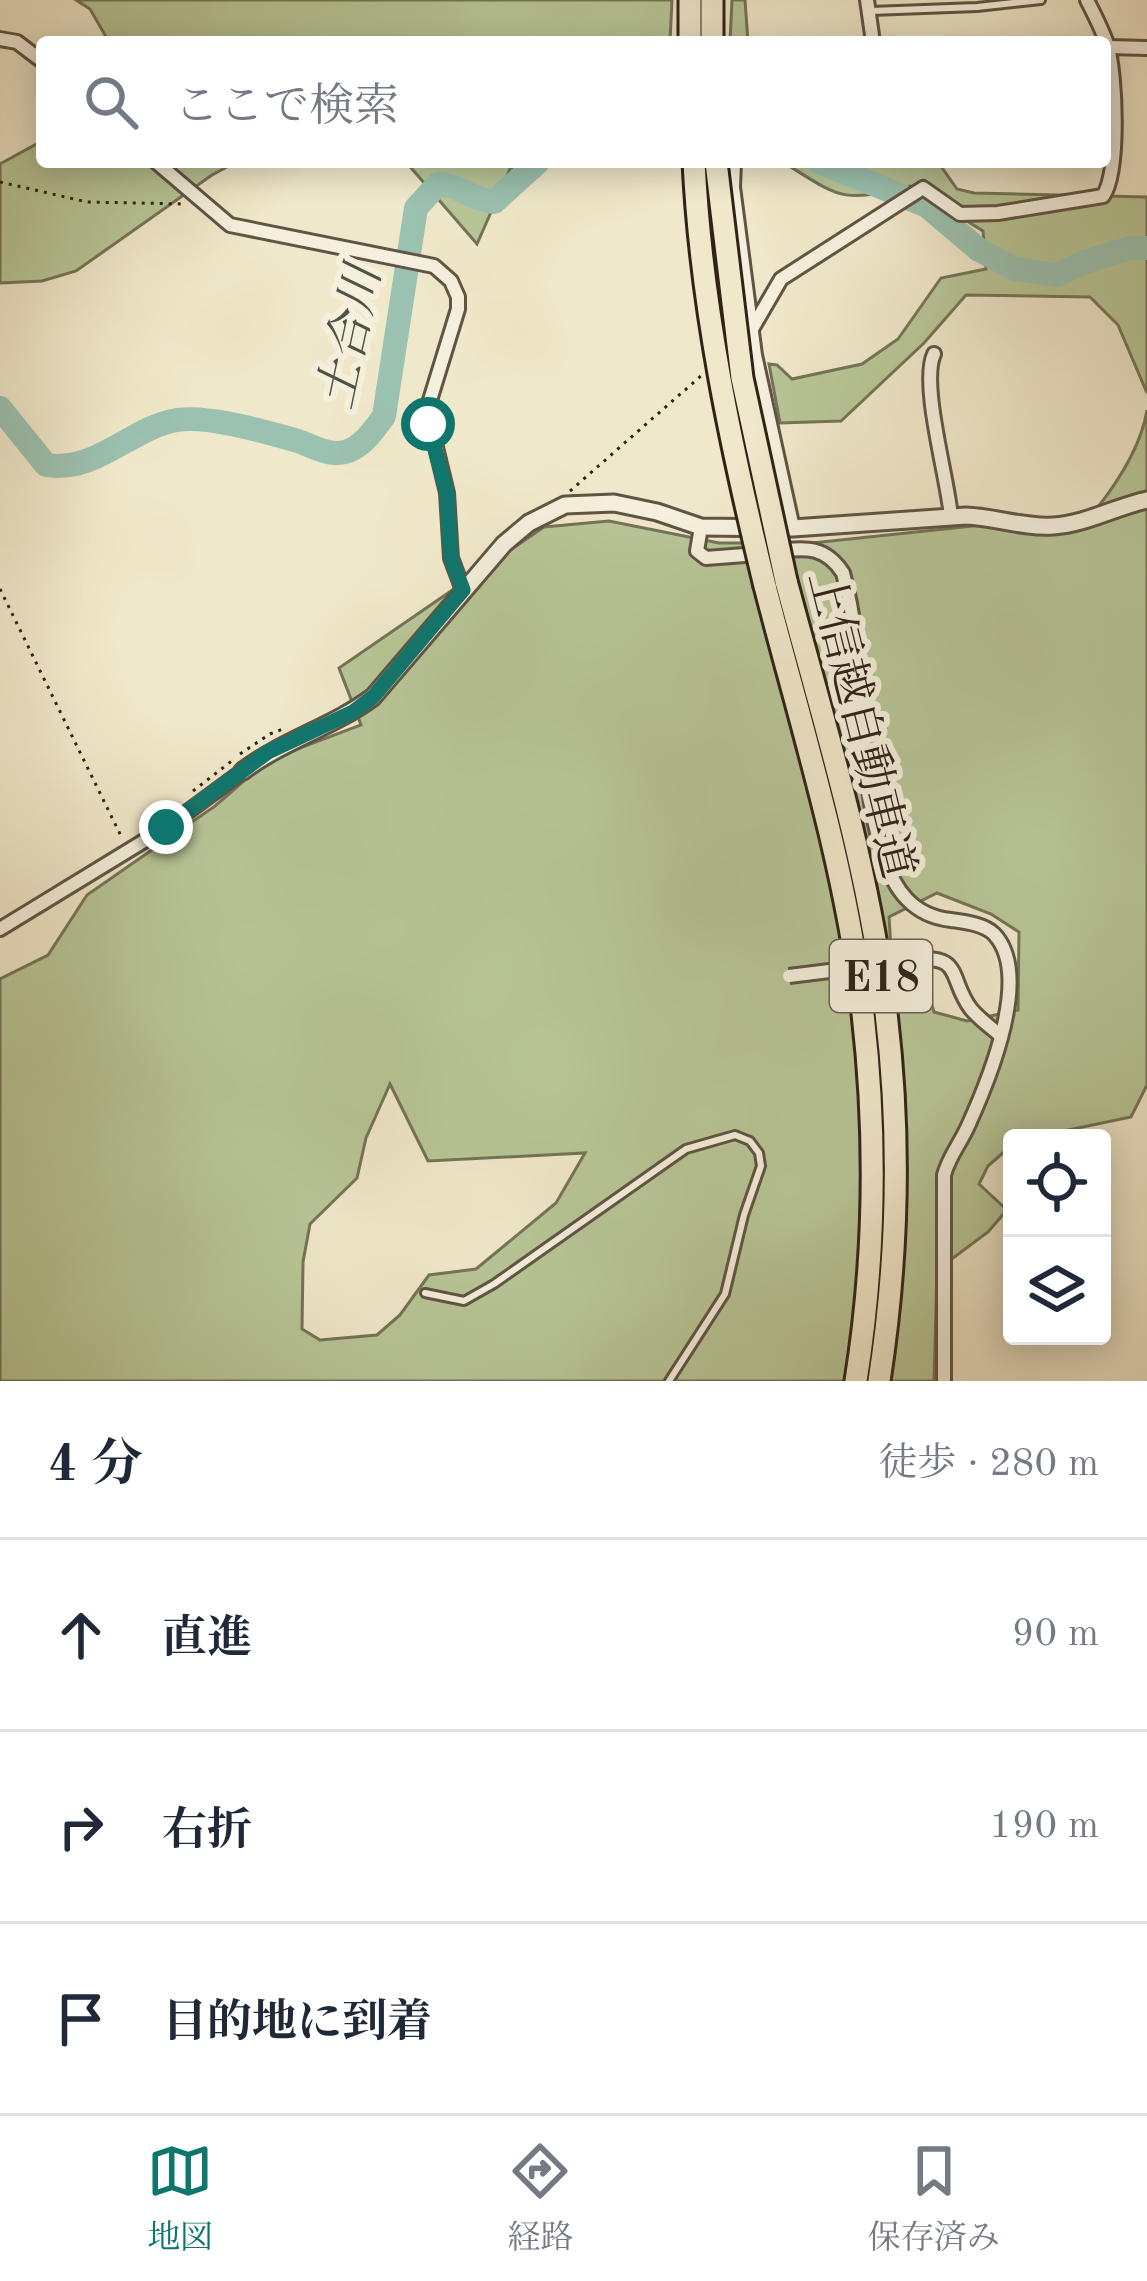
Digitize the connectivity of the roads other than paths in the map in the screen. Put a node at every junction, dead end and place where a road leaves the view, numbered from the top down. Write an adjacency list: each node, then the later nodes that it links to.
1 (690, 0): 6 (highway)
2 (712, 0): 7 (highway)
3 (1041, 0): 5 (lane)
4 (1087, 0): 9 (street)
5 (868, 5): 8 (street)
6 (690, 36)
7 (712, 36)
8 (872, 36)
9 (1103, 36)
10 (0, 39): 13 (street)
11 (1111, 47): 12 (street)
12 (1147, 48)
13 (36, 57)
14 (1111, 111): 19 (street)
15 (163, 168): 26 (street)
16 (694, 168): 25 (highway, 上信越自動車道 / E18, bridge)
17 (717, 168): 25 (highway, 上信越自動車道 / E18, bridge)
18 (734, 168): 19 (street)
19 (752, 329): 24 (street)
20 (934, 354): 22 (street)
21 (1147, 500): 22 (street)
22 (951, 517): 24 (street)
23 (701, 527): 24 (street); 26 (street); 30 (street)
24 (793, 528)
25 (776, 583): 33 (highway, 上信越自動車道 / E18); 34 (highway, 上信越自動車道 / E18)
26 (463, 590): 27 (street)
27 (243, 771): 28 (street)
28 (0, 929)
29 (789, 976): 30 (street, bridge)
30 (1001, 1036): 35 (street)
31 (425, 1293): 32 (lane)
32 (669, 1381)
33 (856, 1381)
34 (879, 1381)
35 (944, 1381)

